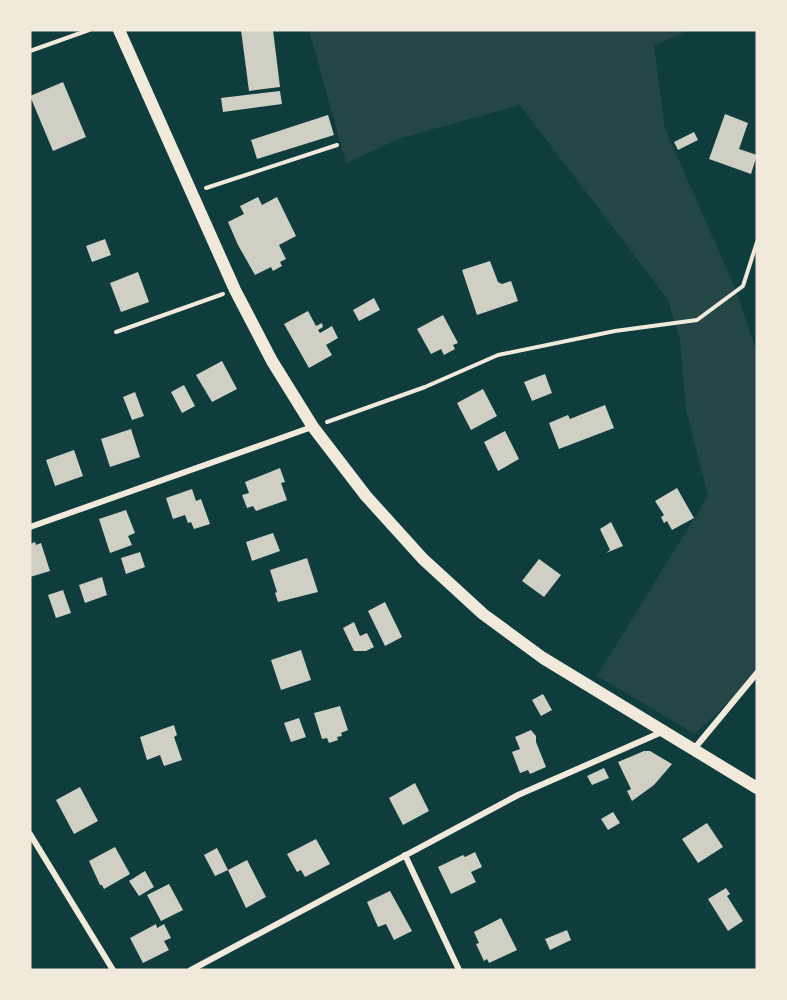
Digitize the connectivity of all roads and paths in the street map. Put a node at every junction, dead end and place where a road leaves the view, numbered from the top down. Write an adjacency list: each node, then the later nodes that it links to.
1 (89, 30): 3 (path)
2 (120, 30): 5 (main road)
3 (30, 51)
4 (337, 145): 5 (path)
5 (191, 193): 7 (main road)
6 (757, 242): 9 (path)
7 (235, 290): 8 (path); 9 (main road)
8 (116, 332)
9 (313, 427): 10 (street); 12 (main road)
10 (30, 526)
11 (757, 674): 13 (street)
12 (663, 731): 13 (main road); 16 (street)
13 (694, 750): 14 (main road)
14 (757, 788)
15 (30, 834): 17 (street)
16 (405, 855): 18 (street); 19 (street)
17 (113, 970)
18 (191, 970)
19 (459, 970)

